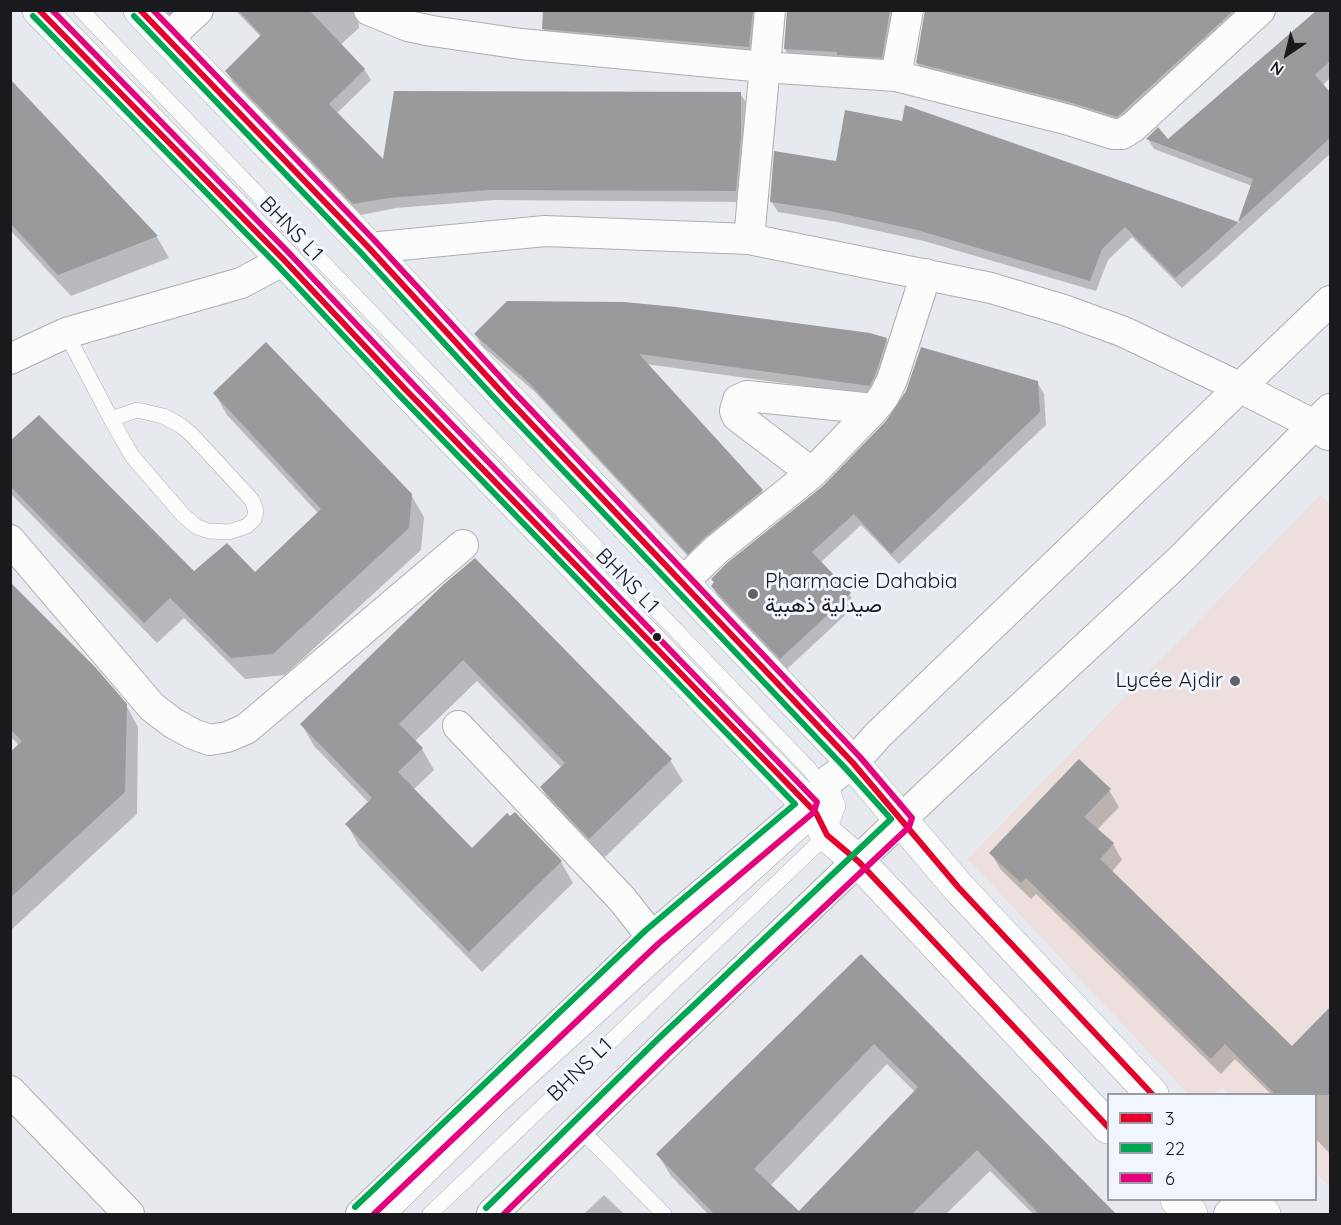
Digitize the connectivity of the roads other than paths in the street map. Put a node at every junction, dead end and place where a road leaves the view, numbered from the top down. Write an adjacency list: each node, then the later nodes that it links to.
1 (39, 10): 15 (street)
2 (81, 10): 29 (lane, BHNS L1)
3 (88, 10): 29 (lane, BHNS L1)
4 (140, 10): 10 (street)
5 (198, 10): 10 (street)
6 (770, 10): 11 (street)
7 (908, 10): 12 (street)
8 (1260, 10): 12 (street)
9 (379, 12): 11 (street)
10 (168, 38): 14 (street)
11 (764, 67): 12 (street); 13 (street)
12 (896, 76)
13 (749, 239): 14 (street); 16 (street)
14 (369, 248): 27 (street)
15 (284, 260): 18 (street); 29 (street)
16 (926, 274): 20 (street); 21 (street)
17 (1330, 302): 20 (street)
18 (66, 333): 19 (street); 22 (lane)
19 (10, 359)
20 (1241, 388): 23 (street); 29 (street)
21 (874, 409): 24 (street); 24 (street)
22 (111, 419): 22 (lane)
23 (1325, 423): 30 (street)
24 (812, 473): 27 (street)
25 (10, 540): 26 (street)
26 (463, 545)
27 (682, 583): 29 (street)
28 (458, 726): 32 (street)
29 (826, 798): 30 (street); 31 (street); 32 (street); 42 (lane, BHNS L1); 43 (lane, BHNS L1)
30 (903, 820): 31 (street); 34 (street)
31 (859, 862): 35 (street); 36 (street)
32 (652, 937): 41 (street)
33 (10, 1091): 40 (street)
34 (1150, 1093)
35 (1107, 1126)
36 (580, 1129): 44 (street); 45 (lane)
37 (1178, 1201): 46 (street)
38 (1247, 1201): 47 (street)
39 (1249, 1201): 48 (street)
40 (129, 1215)
41 (361, 1215)
42 (390, 1215)
43 (430, 1215)
44 (492, 1215)
45 (664, 1215)
46 (1191, 1215)
47 (1229, 1215)
48 (1264, 1215)

